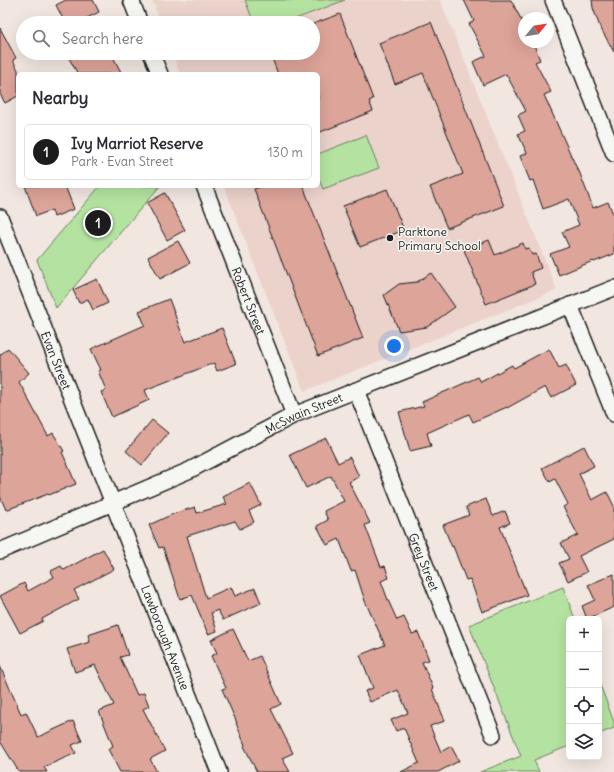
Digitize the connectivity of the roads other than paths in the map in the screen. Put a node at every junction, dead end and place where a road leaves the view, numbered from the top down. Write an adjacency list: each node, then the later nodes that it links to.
1 (131, 0): 3 (street)
2 (553, 0): 6 (street)
3 (137, 16)
4 (154, 60): 5 (street)
5 (159, 72)
6 (614, 154)
7 (205, 188): 13 (street, Robert Street)
8 (0, 217): 14 (street, Evan Street)
9 (614, 288): 10 (street, McSwain Street)
10 (570, 304): 11 (street, McSwain Street); 12 (street)
11 (356, 390): 13 (street, McSwain Street); 16 (street, Grey Street)
12 (614, 414)
13 (294, 415): 14 (street, McSwain Street)
14 (113, 503): 15 (street, McSwain Street); 17 (street, Lawborough Avenue)
15 (0, 550)
16 (493, 735)
17 (219, 772)

